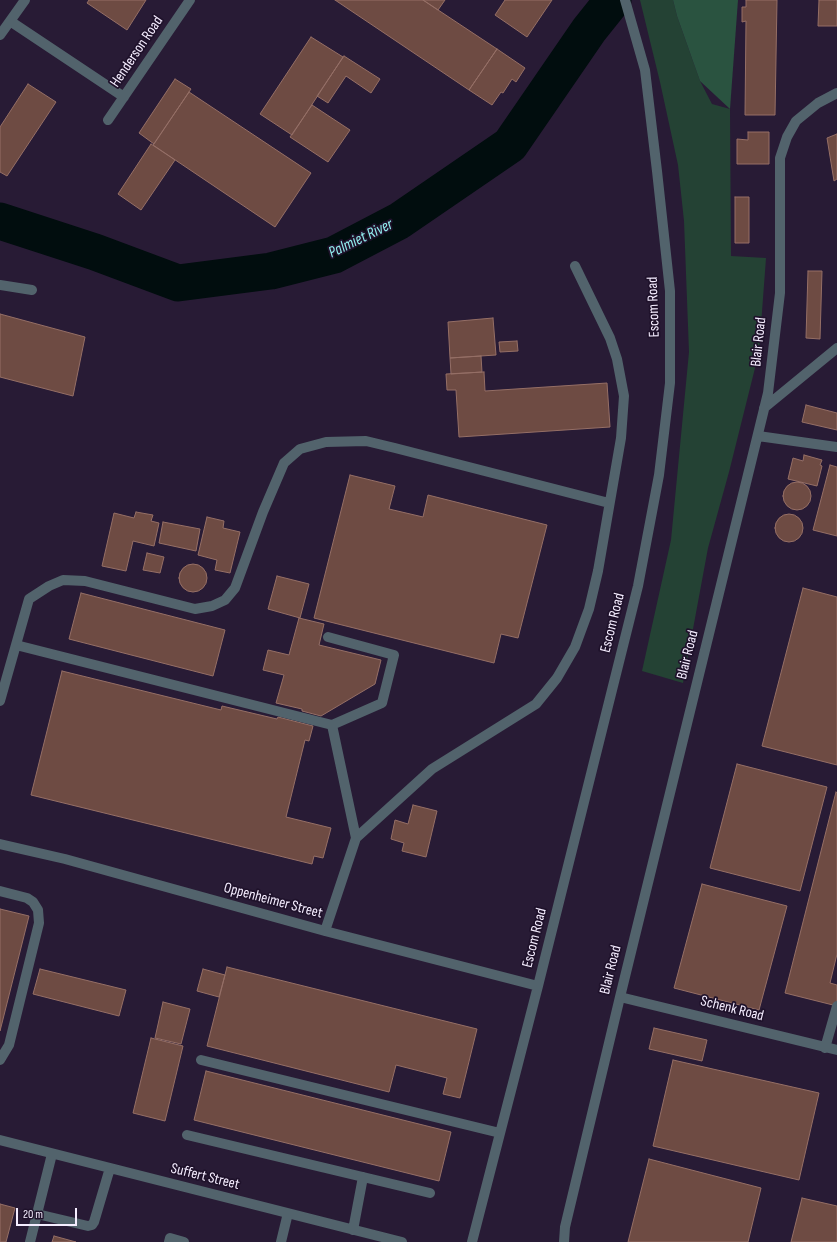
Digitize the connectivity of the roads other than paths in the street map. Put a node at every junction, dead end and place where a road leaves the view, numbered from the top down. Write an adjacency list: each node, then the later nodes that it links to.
1 (25, 0): 4 (street)
2 (190, 0): 7 (street, Henderson Road)
3 (626, 4): 25 (street, Escom Road)
4 (10, 20): 5 (street); 7 (street)
5 (0, 36)
6 (837, 93): 13 (street, Blair Road)
7 (124, 98): 8 (street, Henderson Road)
8 (108, 120)
9 (575, 266): 16 (street)
10 (0, 285): 11 (street)
11 (32, 290)
12 (837, 348): 13 (street)
13 (764, 408): 14 (street, Blair Road)
14 (758, 436): 15 (street); 26 (street, Blair Road)
15 (837, 447)
16 (610, 503): 18 (street); 21 (street)
17 (328, 637): 20 (street)
18 (16, 645): 19 (street); 20 (street)
19 (0, 701)
20 (332, 725): 21 (street)
21 (356, 838): 24 (street)
22 (0, 844): 24 (street, Oppenheimer Street)
23 (0, 892): 30 (street)
24 (325, 931): 25 (street, Oppenheimer Street)
25 (538, 986): 32 (street, Escom Road)
26 (620, 997): 28 (street, Schenk Road); 48 (street, Blair Road)
27 (837, 1006): 28 (street)
28 (825, 1048): 29 (street, Schenk Road)
29 (837, 1050)
30 (0, 1060)
31 (201, 1060): 32 (street)
32 (500, 1133): 47 (street, Escom Road)
33 (187, 1135): 37 (street)
34 (0, 1140): 35 (street, Suffert Street)
35 (52, 1154): 36 (street, Suffert Street); 40 (street)
36 (110, 1168): 39 (street, Suffert Street); 40 (street)
37 (363, 1177): 38 (street); 41 (street)
38 (430, 1193)
39 (288, 1213): 41 (street, Suffert Street); 45 (street)
40 (37, 1214): 42 (street)
41 (353, 1230): 46 (street, Suffert Street)
42 (30, 1242)
43 (169, 1242): 44 (street)
44 (184, 1242)
45 (281, 1242)
46 (402, 1242)
47 (472, 1242)
48 (564, 1242)

